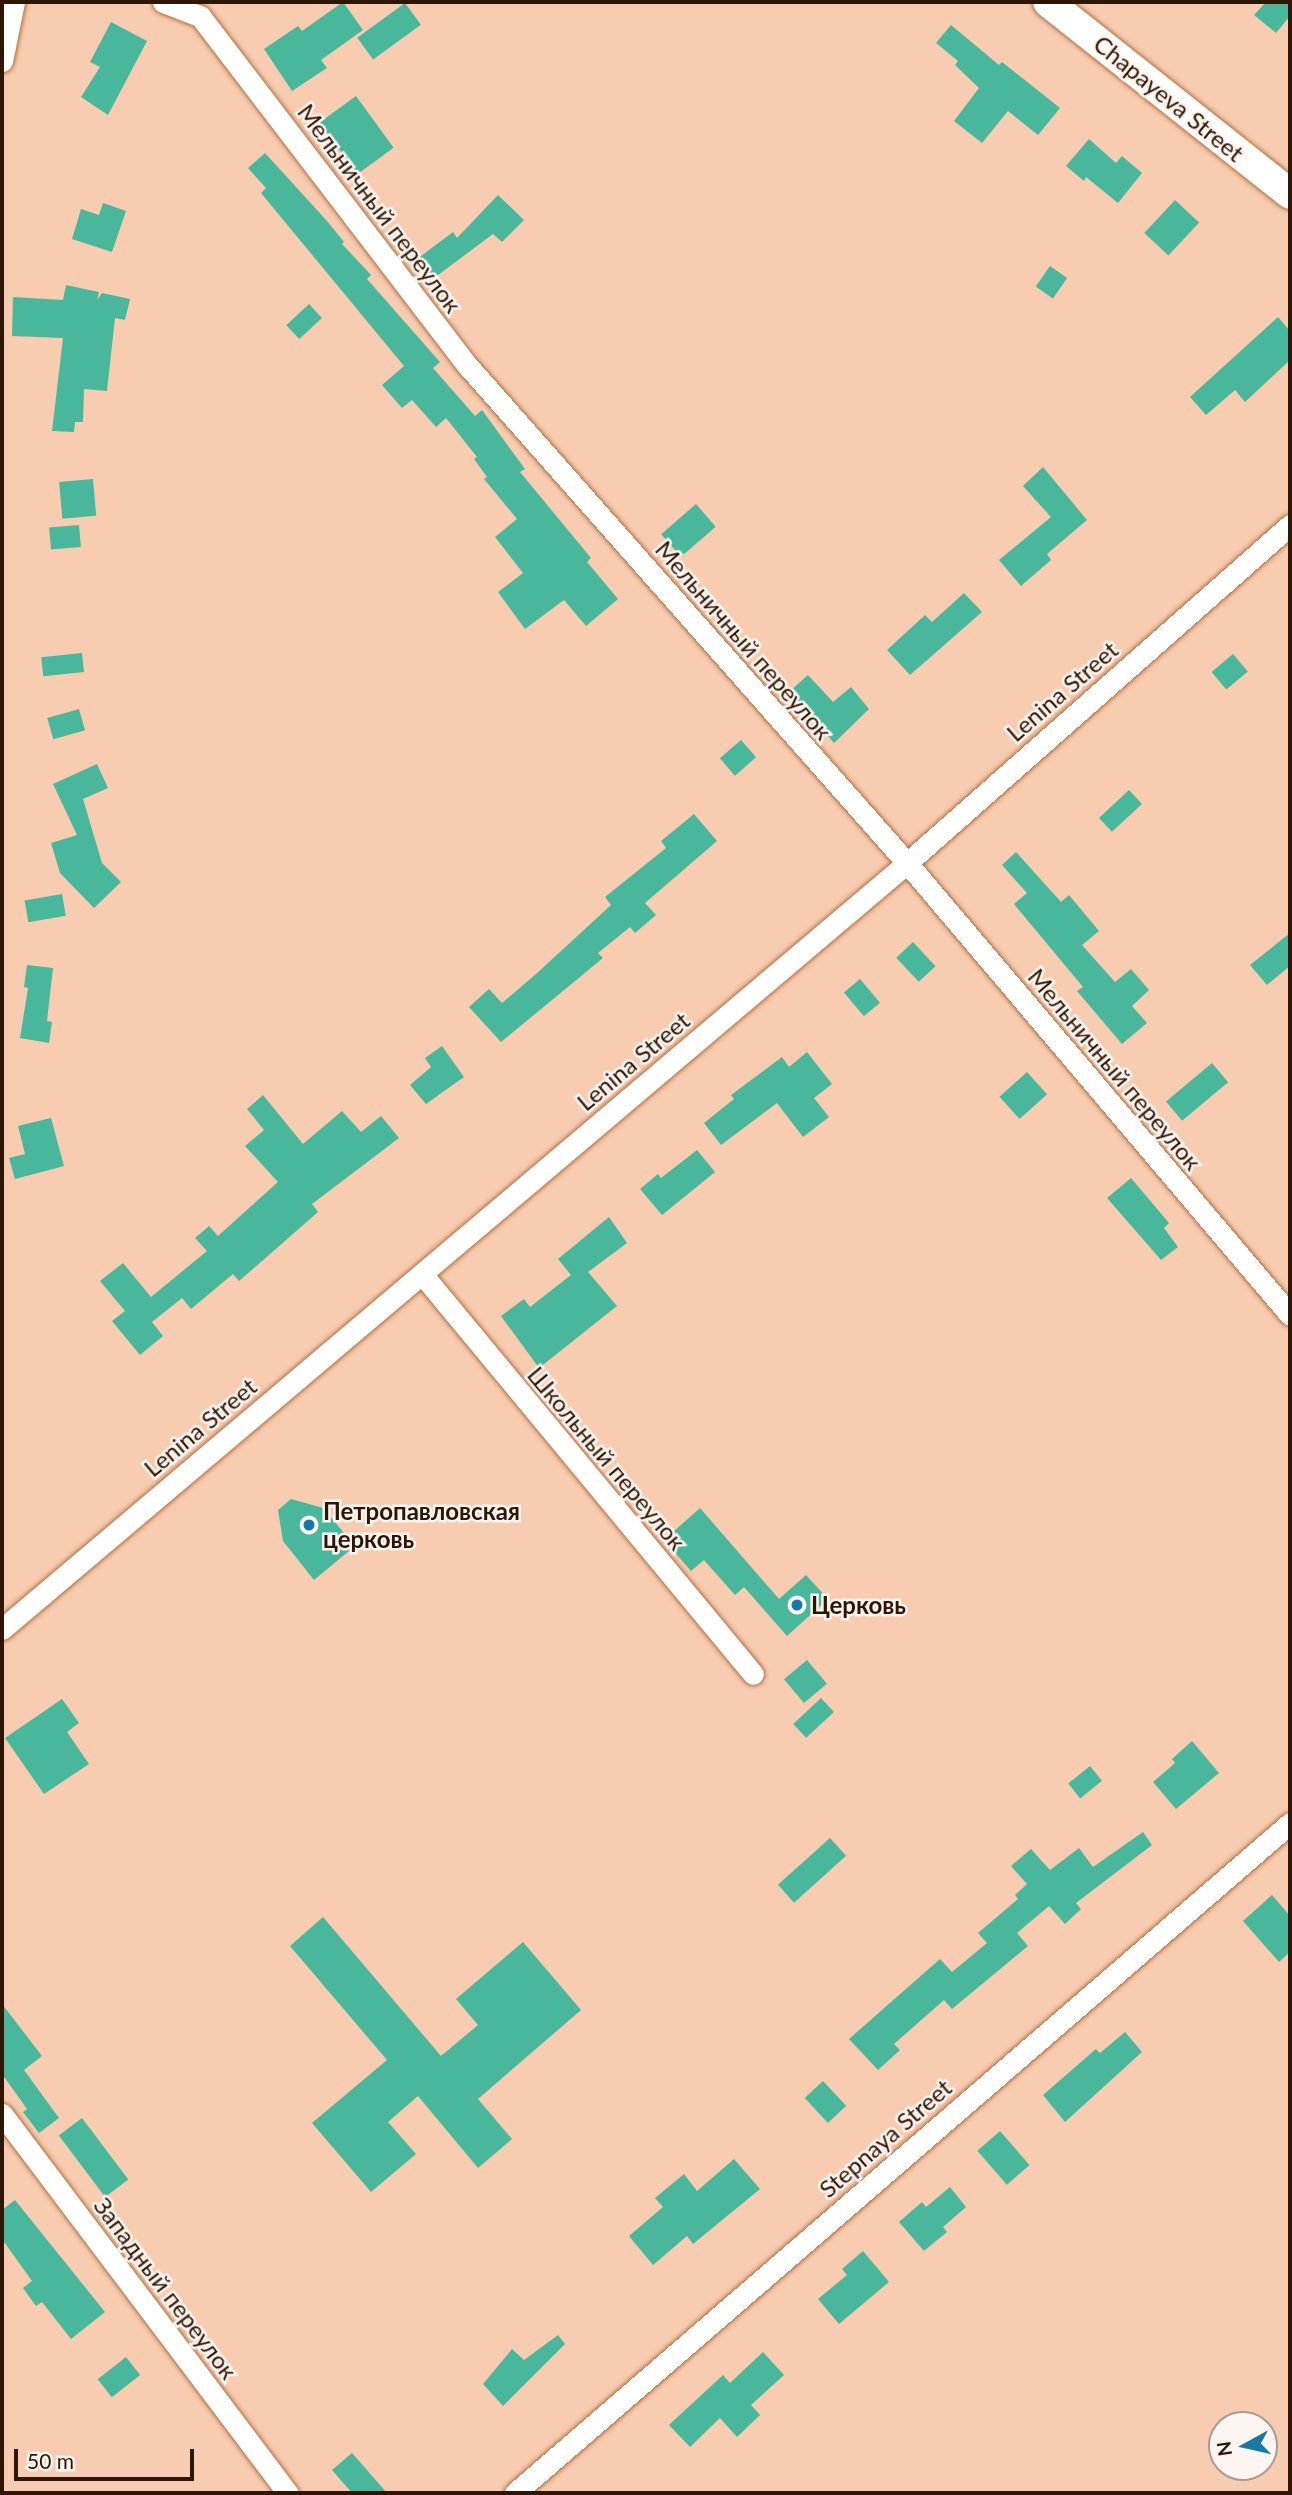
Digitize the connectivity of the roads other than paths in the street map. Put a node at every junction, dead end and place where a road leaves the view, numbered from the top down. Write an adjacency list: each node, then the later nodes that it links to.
1 (14, 2): 4 (street)
2 (163, 2): 7 (street, Мельничный переулок)
3 (1048, 2): 5 (main road, Chapayeva Street)
4 (2, 61)
5 (1290, 194)
6 (1290, 525): 7 (street, Lenina Street)
7 (906, 863): 8 (street, Lenina Street); 9 (street, Мельничный переулок)
8 (422, 1274): 10 (street, Lenina Street); 11 (street, Школьный переулок)
9 (1290, 1315)
10 (2, 1629)
11 (753, 1674)
12 (1290, 1823): 15 (street, Stepnaya Street)
13 (2, 2114): 14 (street, Западный переулок)
14 (288, 2493)
15 (515, 2493)

